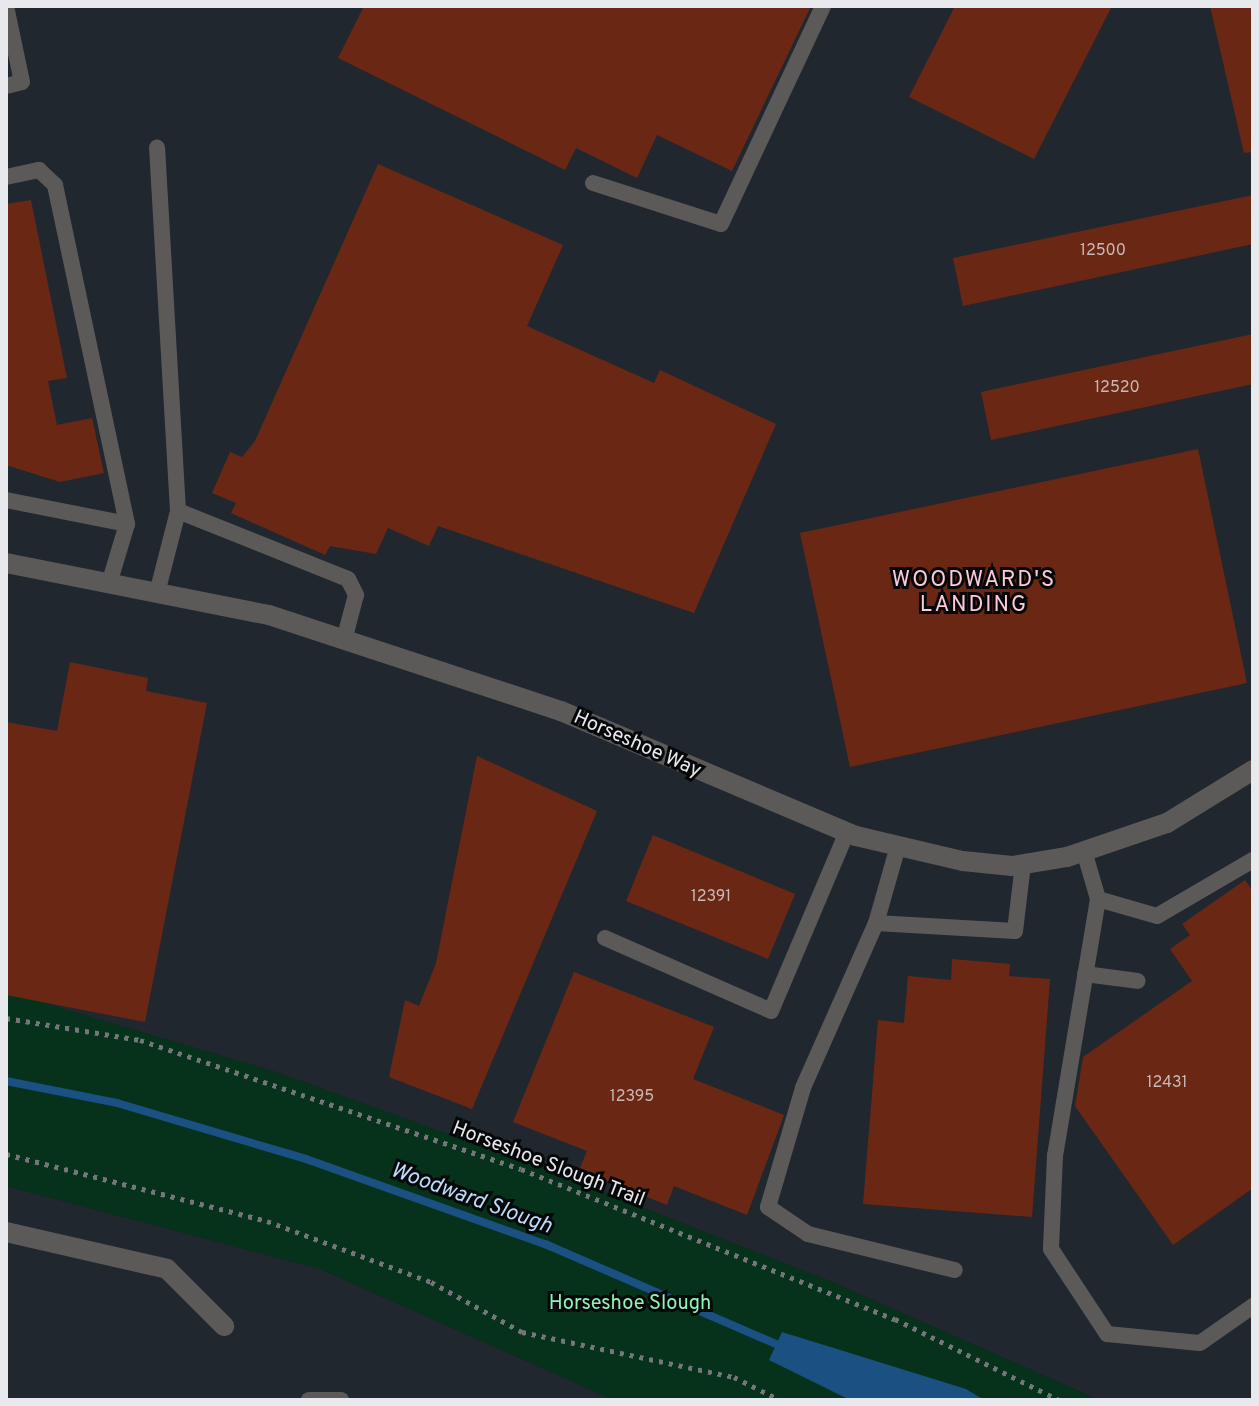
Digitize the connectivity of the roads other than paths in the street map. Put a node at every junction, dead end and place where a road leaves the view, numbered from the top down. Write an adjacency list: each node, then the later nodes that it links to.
1 (6, 6): 3 (lane)
2 (823, 6): 6 (lane)
3 (6, 86)
4 (157, 148): 8 (lane)
5 (6, 177): 9 (lane)
6 (593, 183)
7 (6, 500): 9 (lane)
8 (178, 511): 12 (lane); 13 (lane)
9 (127, 524): 11 (lane)
10 (6, 563): 11 (street, Horseshoe Way)
11 (109, 584): 12 (street, Horseshoe Way)
12 (157, 593): 13 (street, Horseshoe Way)
13 (344, 640): 15 (street, Horseshoe Way)
14 (1253, 770): 17 (street, Horseshoe Way)
15 (847, 832): 16 (street, Horseshoe Way); 22 (lane)
16 (898, 846): 19 (street, Horseshoe Way); 21 (lane)
17 (1084, 851): 19 (street, Horseshoe Way); 20 (lane)
18 (1253, 860): 20 (lane)
19 (1023, 864): 21 (lane)
20 (1098, 899): 23 (lane)
21 (876, 923): 26 (lane)
22 (605, 938)
23 (1085, 974): 24 (lane); 27 (lane)
24 (1138, 981)
25 (6, 1232): 28 (street)
26 (955, 1270)
27 (1253, 1306)
28 (224, 1326)
29 (309, 1400): 30 (lane)
30 (341, 1400)

